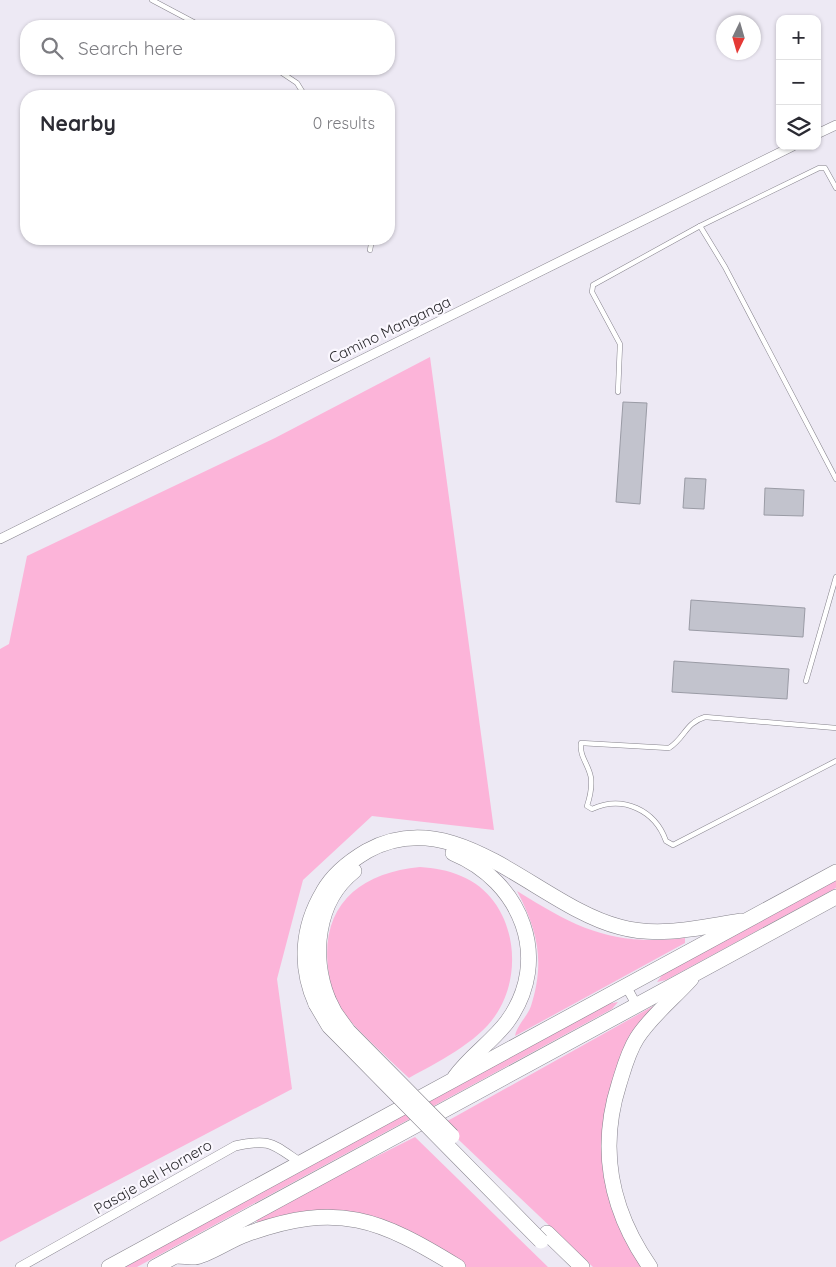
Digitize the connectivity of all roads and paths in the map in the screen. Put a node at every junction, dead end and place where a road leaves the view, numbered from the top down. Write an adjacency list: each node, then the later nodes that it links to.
1 (152, 0): 2 (lane)
2 (190, 20)
3 (285, 75): 4 (lane)
4 (301, 90)
5 (836, 125): 6 (street)
6 (821, 132)
7 (785, 150): 14 (street, Camino Manganga)
8 (836, 188): 9 (lane)
9 (700, 226): 12 (lane); 13 (lane)
10 (371, 245): 11 (lane)
11 (370, 250)
12 (618, 392)
13 (836, 479)
14 (0, 539)
15 (836, 577): 16 (lane)
16 (806, 681)
17 (836, 728): 18 (lane)
18 (836, 761)
19 (836, 872): 21 (highway)
20 (836, 897): 22 (highway)
21 (752, 919): 23 (highway); 24 (highway)
22 (697, 972): 25 (highway); 36 (highway)
23 (626, 986): 25 (street); 26 (highway)
24 (322, 1001): 26 (highway); 28 (highway, bridge)
25 (636, 1004): 29 (highway)
26 (453, 1080): 27 (highway)
27 (302, 1163): 30 (street, Pasaje del Hornero); 31 (highway)
28 (544, 1237): 34 (highway); 35 (highway)
29 (174, 1256): 32 (highway); 33 (highway)
30 (20, 1267)
31 (109, 1267)
32 (155, 1267)
33 (458, 1267)
34 (567, 1267)
35 (582, 1267)
36 (650, 1267)

